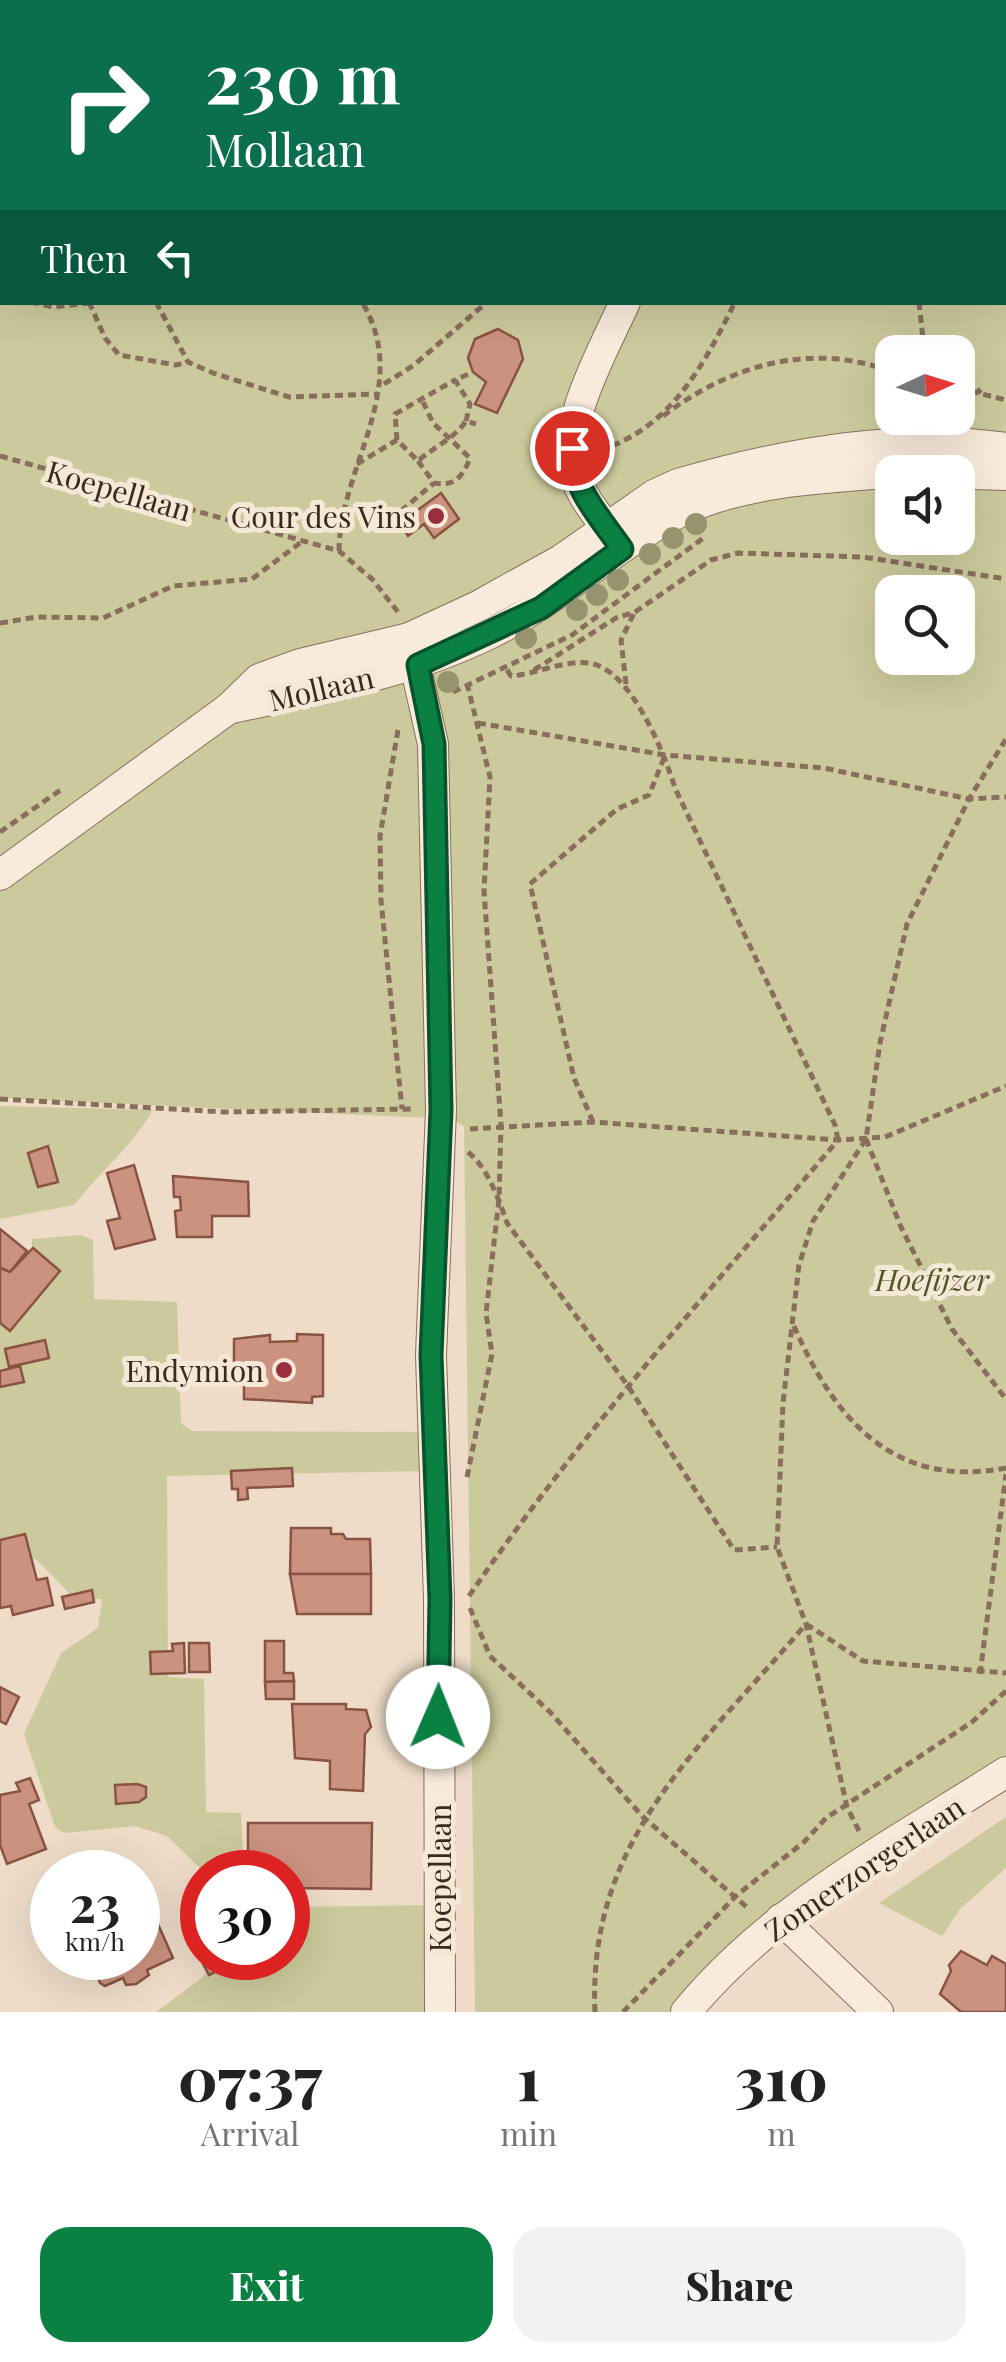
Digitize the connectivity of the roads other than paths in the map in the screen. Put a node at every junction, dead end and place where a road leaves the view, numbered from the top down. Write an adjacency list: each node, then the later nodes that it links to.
1 (624, 305): 6 (street)
2 (1006, 448): 6 (street)
3 (975, 473): 5 (street)
4 (875, 474): 6 (street)
5 (1006, 474)
6 (614, 538): 7 (street, Mollaan)
7 (413, 652): 8 (street, Mollaan); 11 (street, Koepellaan)
8 (0, 875)
9 (1006, 1772): 10 (street, Zomerzorgerlaan)
10 (781, 1919): 12 (street, Zomerzorgerlaan); 13 (street)
11 (440, 2012)
12 (686, 2012)
13 (878, 2012)

